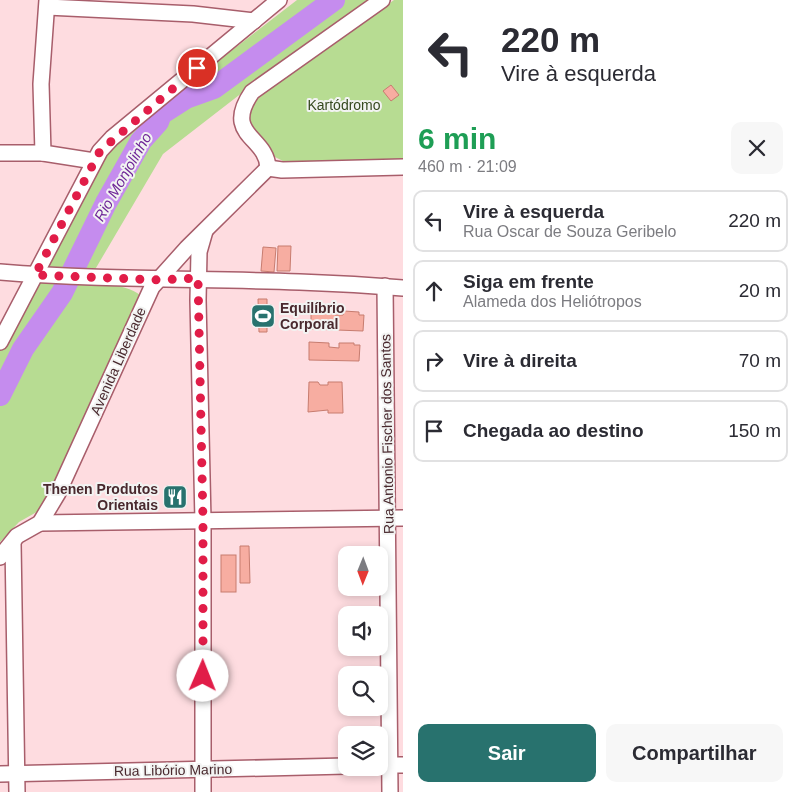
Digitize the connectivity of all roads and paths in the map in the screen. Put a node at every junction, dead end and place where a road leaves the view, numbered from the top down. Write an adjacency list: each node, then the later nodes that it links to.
1 (279, 0): 5 (street)
2 (382, 0): 10 (street)
3 (47, 4): 4 (street); 7 (street)
4 (193, 7): 5 (street)
5 (254, 21): 8 (street)
6 (0, 153): 7 (street)
7 (43, 153): 8 (street)
8 (94, 161): 13 (street)
9 (403, 167): 10 (street)
10 (268, 168): 11 (street, Avenida Liberdade)
11 (205, 231): 14 (street); 15 (street, Avenida Liberdade)
12 (0, 272): 13 (street)
13 (35, 275): 15 (street); 18 (street)
14 (198, 278): 15 (street); 16 (street); 20 (street)
15 (160, 280): 21 (street, Avenida Liberdade)
16 (385, 286): 17 (street); 19 (street, Rua Antonio Fischer dos Santos)
17 (403, 288)
18 (0, 342)
19 (396, 518): 20 (street); 24 (street, Rua Antonio Fischer dos Santos)
20 (203, 521): 21 (street); 26 (street)
21 (40, 523): 22 (street)
22 (13, 543): 23 (street); 28 (street)
23 (0, 557)
24 (391, 765): 31 (street, Rua Antonio Fischer dos Santos)
25 (338, 766): 26 (street, Rua Libório Marino)
26 (203, 770): 28 (street, Rua Libório Marino); 30 (street)
27 (0, 774): 28 (street, Rua Libório Marino)
28 (17, 774): 29 (street)
29 (17, 792)
30 (203, 792)
31 (390, 792)

